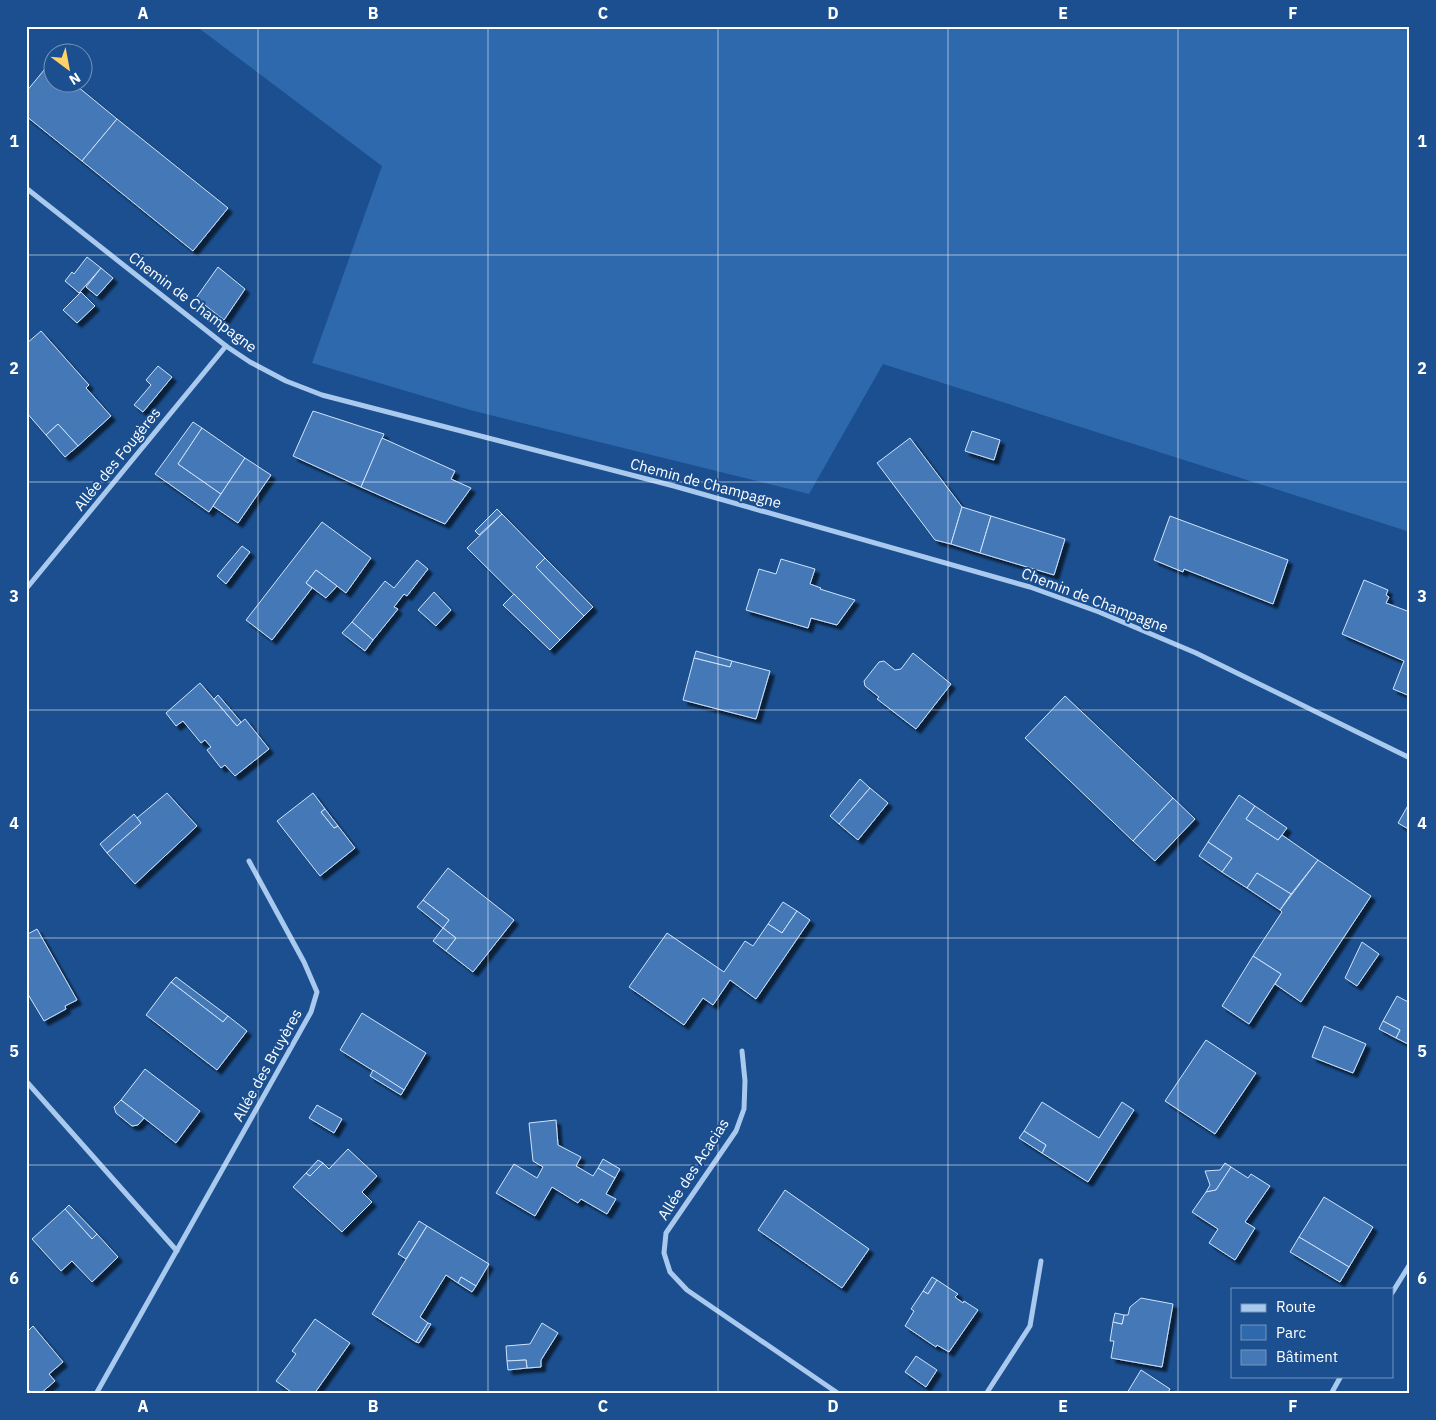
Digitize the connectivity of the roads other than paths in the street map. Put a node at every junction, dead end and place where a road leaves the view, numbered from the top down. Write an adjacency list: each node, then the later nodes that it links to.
1 (26, 188): 2 (street, Chemin de Champagne)
2 (226, 346): 3 (street, Allée des Fougères); 4 (street, Chemin de Champagne)
3 (26, 589)
4 (1410, 758)
5 (249, 861): 8 (street, Allée des Bruyères)
6 (742, 1051): 14 (street, Allée des Acacias)
7 (26, 1082): 8 (street)
8 (177, 1250): 13 (street, Allée des Bruyères)
9 (1041, 1261): 15 (street)
10 (1410, 1264): 11 (street)
11 (1394, 1290)
12 (1340, 1378): 16 (street)
13 (96, 1394)
14 (839, 1394)
15 (986, 1394)
16 (1331, 1394)

